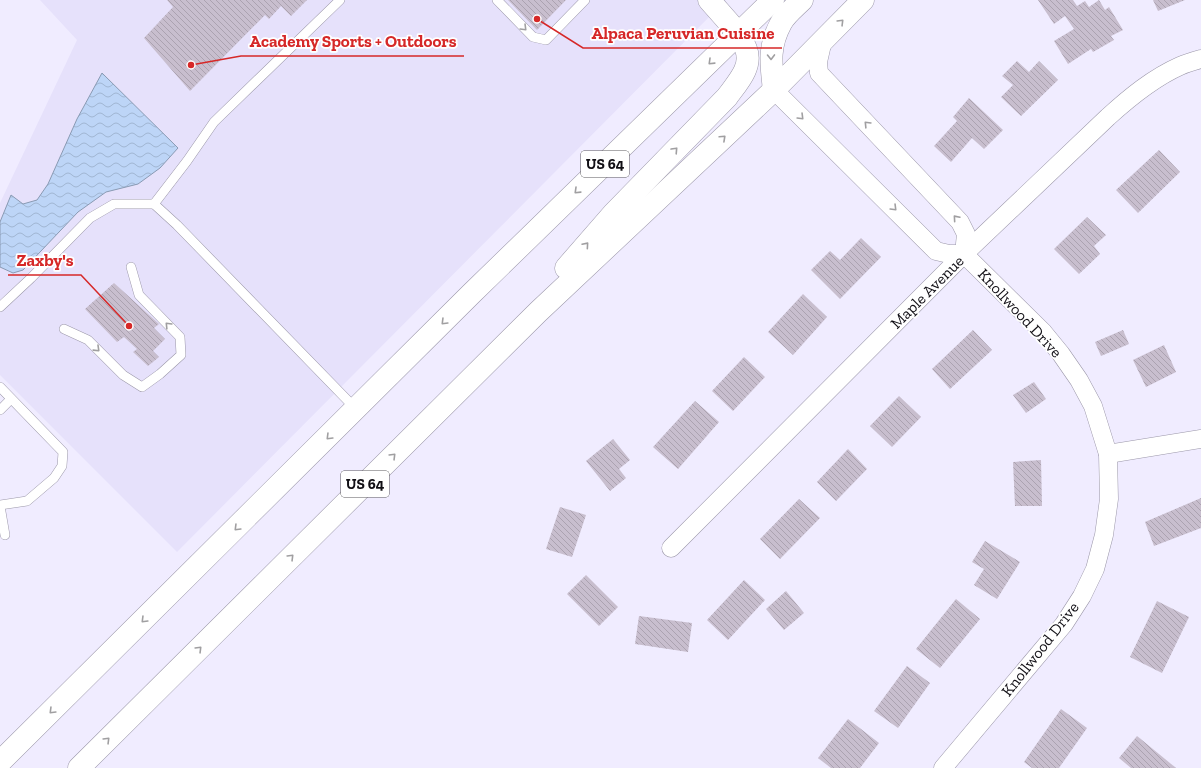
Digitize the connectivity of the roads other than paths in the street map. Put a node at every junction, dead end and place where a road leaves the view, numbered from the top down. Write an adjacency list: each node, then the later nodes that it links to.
1 (340, 0): 12 (lane)
2 (497, 0): 3 (lane, one-way to 3)
3 (585, 0)
4 (709, 0): 8 (main road)
5 (773, 0): 8 (main road, US 64)
6 (802, 0): 11 (main road, one-way to 11)
7 (863, 0): 9 (main road, US 64, one-way to 7)
8 (739, 34): 17 (main road, one-way to 8); 20 (main road, US 64, one-way to 20)
9 (823, 40): 11 (main road, US 64); 13 (street, Knollwood Drive, one-way to 9)
10 (1201, 59): 13 (street, Maple Avenue)
11 (774, 90): 13 (street, Knollwood Drive, one-way to 13); 17 (main road, US 64, one-way to 11)
12 (154, 204): 15 (lane); 20 (lane)
13 (964, 254): 23 (street, Knollwood Drive); 26 (street, Maple Avenue)
14 (131, 267): 16 (lane, one-way to 14)
15 (0, 307)
16 (64, 329)
17 (509, 341): 29 (main road, US 64, one-way to 17)
18 (0, 387): 19 (lane)
19 (11, 399): 21 (lane); 24 (lane)
20 (357, 409): 27 (main road, US 64, one-way to 27)
21 (0, 410)
22 (1201, 439): 23 (street)
23 (1108, 454): 28 (street, Knollwood Drive)
24 (0, 505): 25 (lane)
25 (5, 535)
26 (671, 548)
27 (0, 762)
28 (948, 767)
29 (80, 768)

